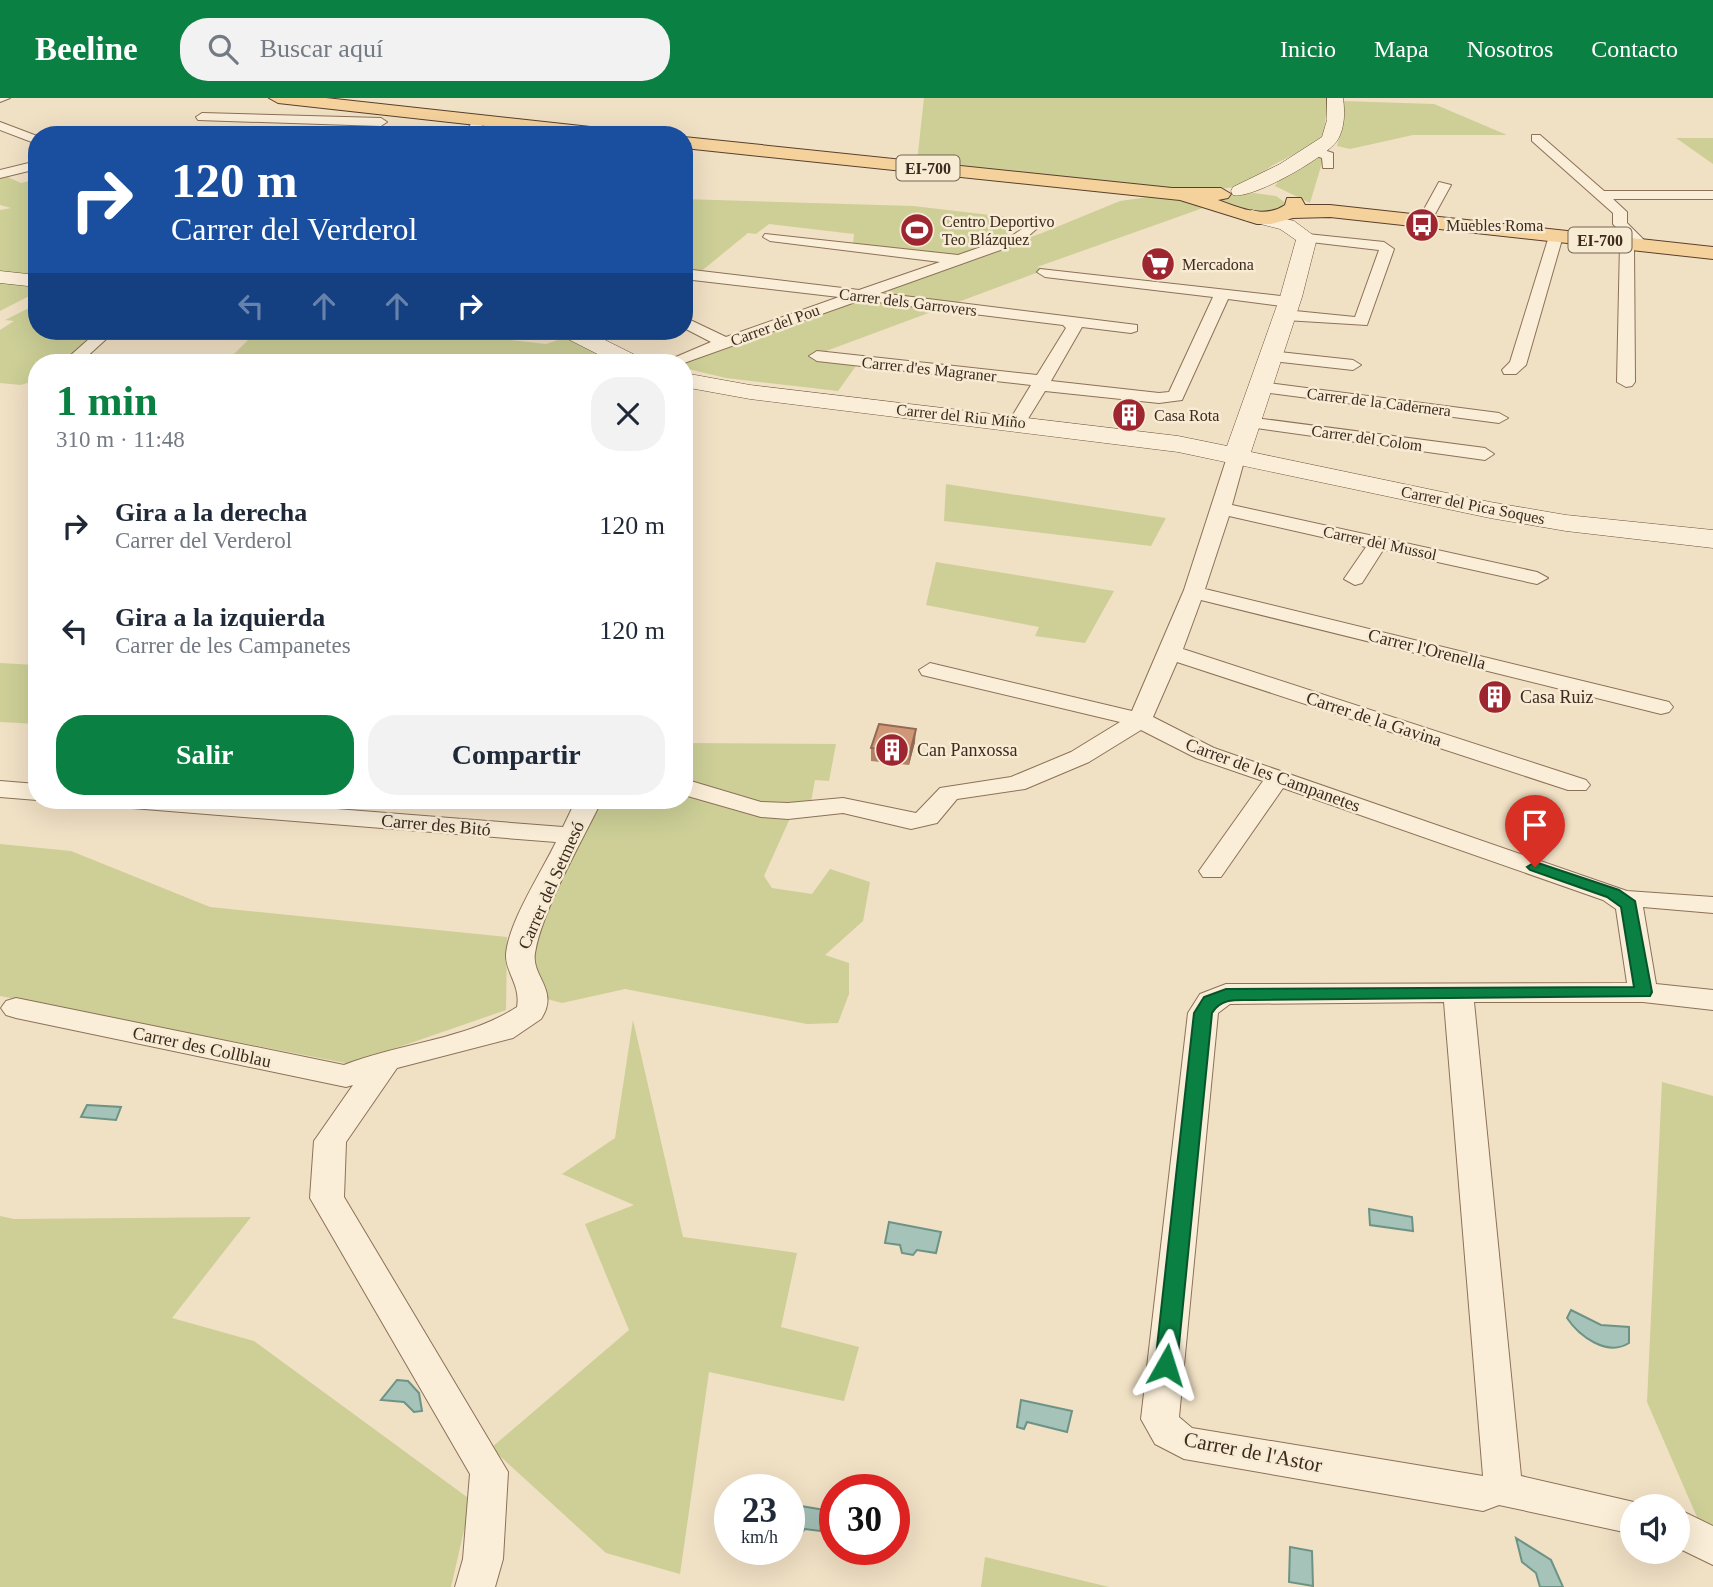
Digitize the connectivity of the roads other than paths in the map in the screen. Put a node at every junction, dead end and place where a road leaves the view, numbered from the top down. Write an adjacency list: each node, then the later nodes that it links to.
1 (278, 98): 3 (main road)
2 (1335, 98): 19 (street)
3 (385, 116): 5 (street); 8 (street); 9 (main road)
4 (202, 117): 5 (street)
5 (325, 121): 7 (street)
6 (0, 126): 10 (street)
7 (319, 126)
8 (378, 126)
9 (467, 126)
10 (28, 137)
11 (1536, 138): 16 (street)
12 (693, 143): 18 (main road, EI-700)
13 (28, 167): 14 (street)
14 (0, 174)
15 (1444, 185): 20 (street)
16 (1602, 195): 17 (street); 25 (street)
17 (1713, 195)
18 (1224, 197): 19 (main road, EI-700); 19 (main road, EI-700)
19 (1283, 205): 20 (main road, EI-700); 24 (street)
20 (1424, 222): 22 (main road, EI-700)
21 (1033, 226): 27 (street, Carrer del Pou)
22 (1556, 236): 25 (main road, EI-700); 47 (street)
23 (770, 237): 27 (street)
24 (1307, 238): 34 (street); 34 (street)
25 (1634, 244): 26 (main road, EI-700); 49 (street)
26 (1713, 253)
27 (961, 260): 33 (street, Carrer del Pou)
28 (1045, 272): 32 (street)
29 (693, 275): 33 (street, Carrer dels Garrovers)
30 (0, 276): 31 (street)
31 (28, 280)
32 (1222, 294): 34 (street); 50 (street, Carrer d'es Magraner)
33 (856, 296): 35 (street, Carrer dels Garrovers); 40 (street, Carrer del Pou)
34 (1287, 309): 45 (street)
35 (1069, 322): 37 (street, Carrer dels Garrovers); 50 (street)
36 (693, 327): 40 (street)
37 (1131, 328)
38 (97, 340): 41 (street)
39 (588, 340): 42 (street)
40 (725, 343): 43 (street, Carrer del Pou)
41 (80, 354)
42 (615, 354)
43 (693, 354)
44 (817, 356): 50 (street, Carrer d'es Magraner)
45 (1270, 356): 46 (street); 51 (street)
46 (1353, 365)
47 (1510, 370)
48 (693, 382): 54 (street, Carrer del Riu Miño)
49 (1626, 382)
50 (1041, 383): 54 (street)
51 (1260, 387): 52 (street, Carrer de la Cadernera); 53 (street)
52 (1499, 418)
53 (1248, 422): 55 (street); 56 (street, Carrer del Colom)
54 (1017, 423): 55 (street, Carrer del Riu Miño)
55 (1237, 454): 57 (street); 58 (street, Carrer del Pica Soques)
56 (1485, 454)
57 (1222, 509): 59 (street, Carrer del Mussol); 62 (street)
58 (1713, 539)
59 (1378, 543): 60 (street, Carrer del Mussol); 61 (street)
60 (1537, 578)
61 (1355, 579)
62 (1193, 592): 63 (street); 65 (street, Carrer l'Orenella)
63 (1172, 653): 66 (street); 68 (street, Carrer de la Gavina)
64 (930, 670): 66 (street, Carrer de les Campanetes)
65 (1661, 707)
66 (1140, 720): 67 (street, Carrer de les Campanetes); 70 (street)
67 (1277, 779): 75 (street); 76 (street, Carrer de les Campanetes)
68 (1577, 785)
69 (0, 789): 71 (street)
70 (693, 789)
71 (28, 791)
72 (242, 809): 74 (street, Carrer des Bitó)
73 (585, 809): 74 (street, Carrer del Setmesó)
74 (572, 836): 82 (street, Carrer del Setmesó)
75 (1212, 872)
76 (1623, 900): 77 (street); 79 (street)
77 (1713, 905)
78 (1458, 991): 79 (street); 84 (street); 84 (street, Carrer de l'Astor)
79 (1643, 992): 80 (street)
80 (1713, 1000)
81 (16, 1008): 83 (street, Carrer des Collblau)
82 (531, 1012): 83 (street, Carrer des Collblau)
83 (386, 1060): 88 (street)
84 (1497, 1488): 85 (street, Carrer de l'Astor)
85 (1620, 1514)
86 (1690, 1534): 87 (street)
87 (1713, 1547)
88 (475, 1587)

